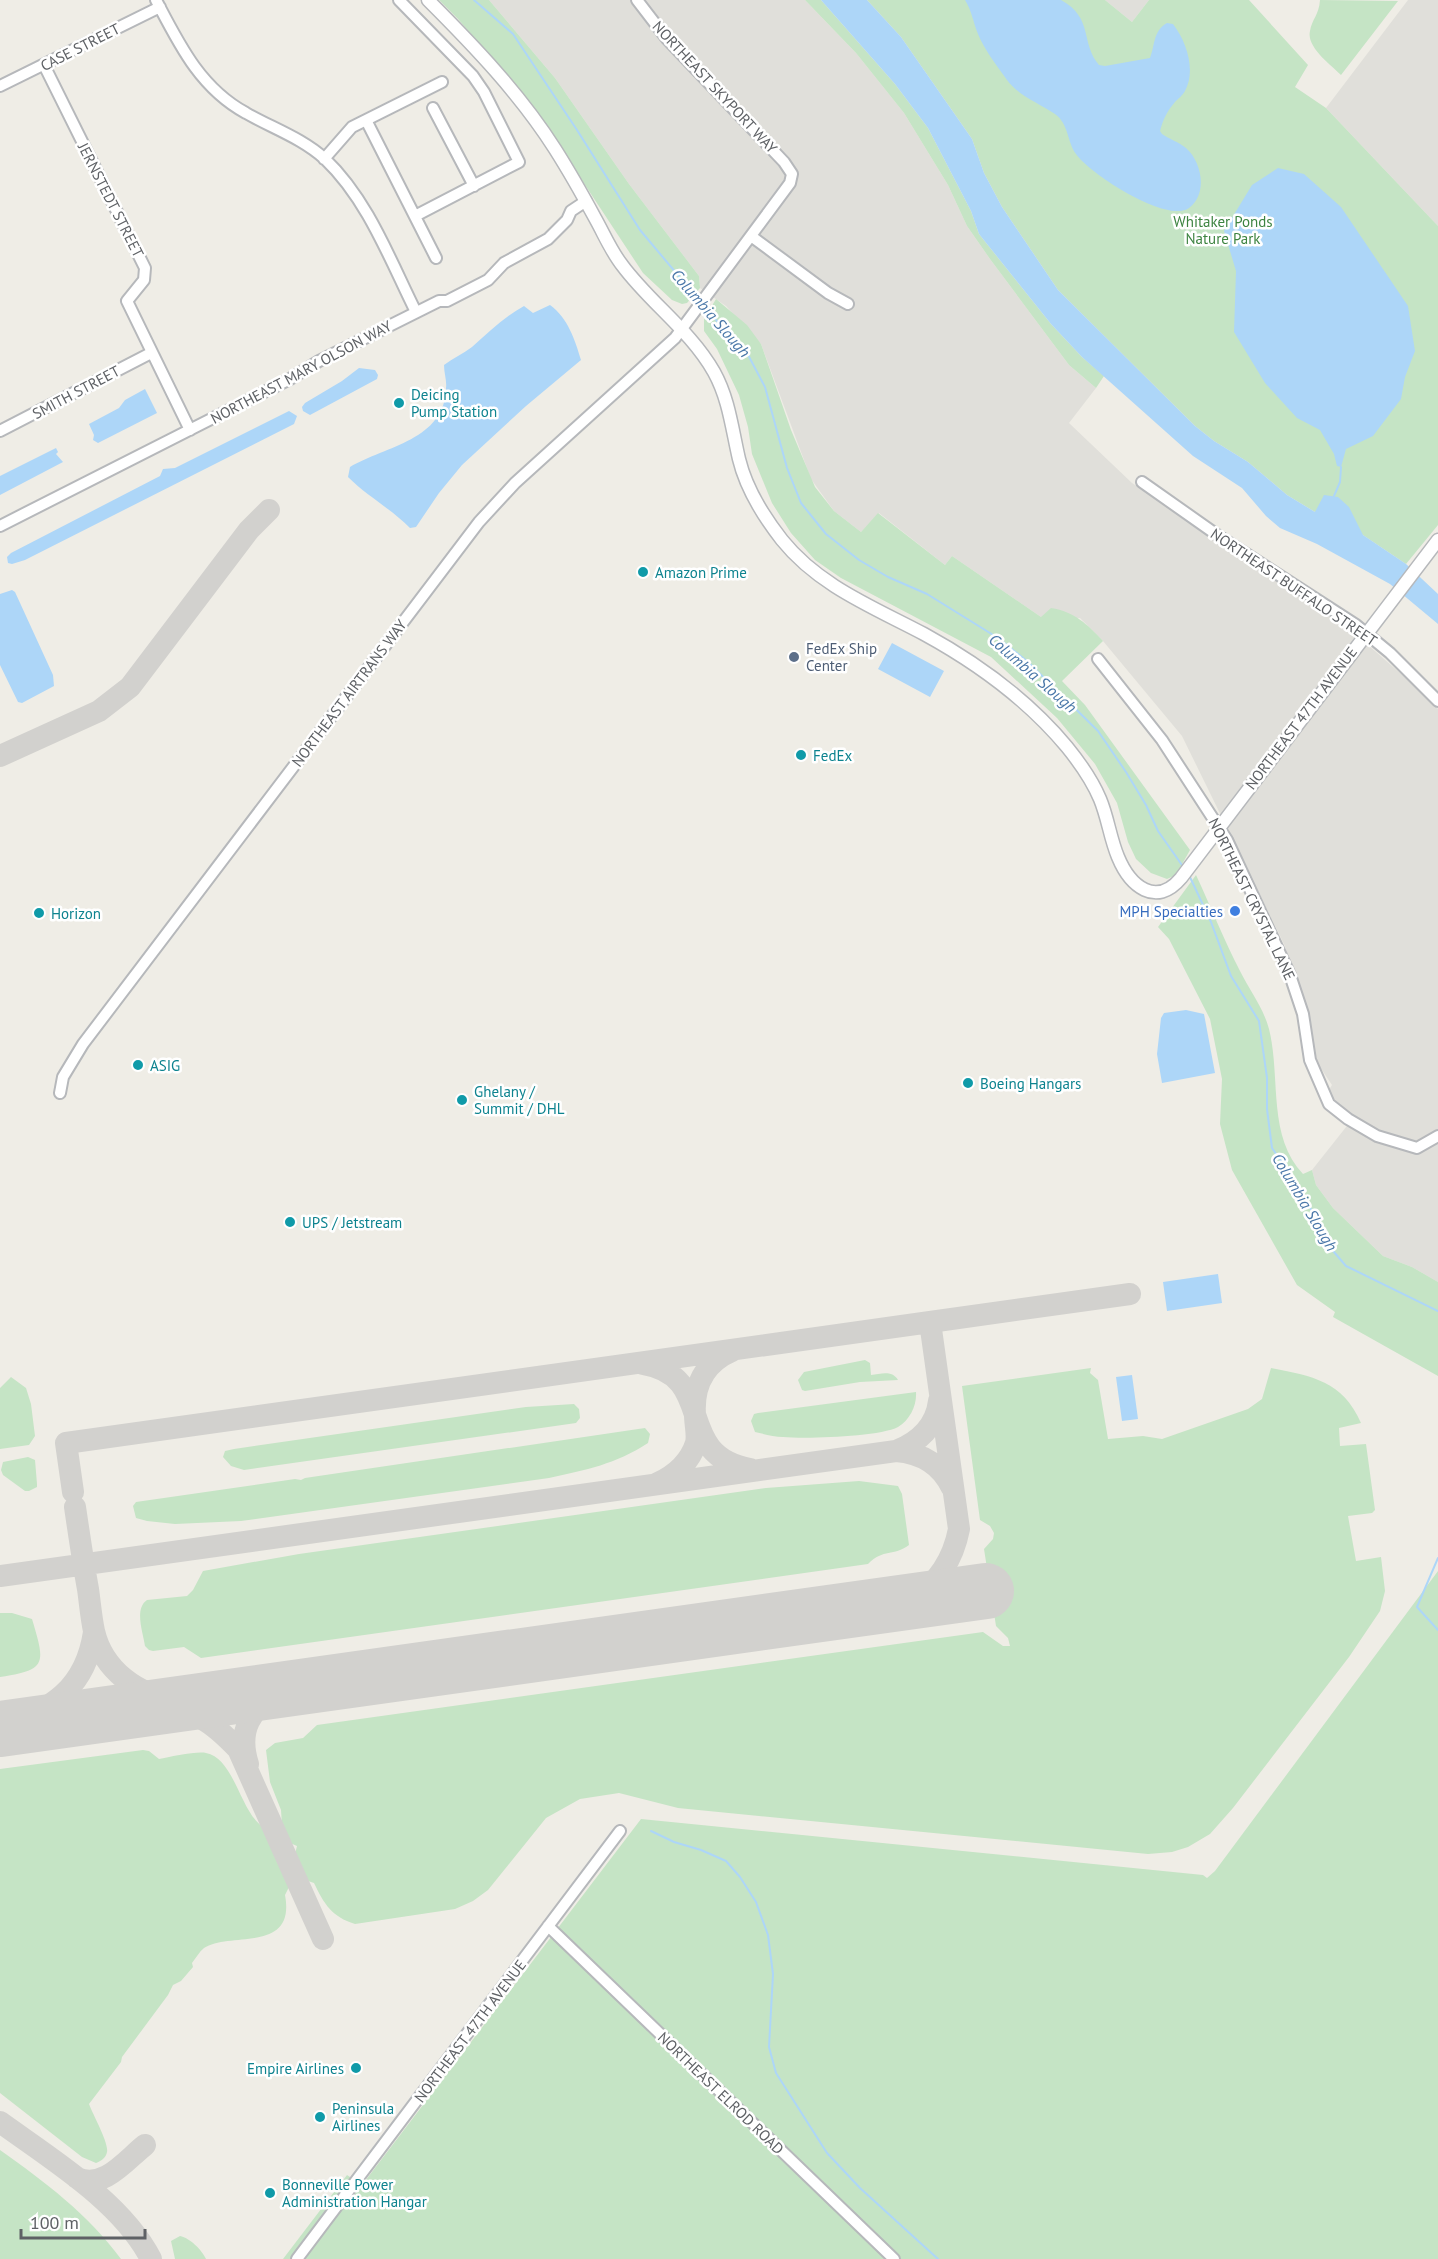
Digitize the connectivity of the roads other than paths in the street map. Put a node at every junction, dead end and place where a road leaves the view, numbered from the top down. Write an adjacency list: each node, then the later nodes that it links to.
1 (399, 0): 12 (street)
2 (429, 0): 13 (street)
3 (637, 0): 11 (street, NORTHEAST SKYPORT WAY)
4 (158, 3): 5 (street, CASE STREET); 10 (street)
5 (44, 65): 7 (street, CASE STREET); 20 (street, JERNSTEDT STREET)
6 (442, 82): 9 (street)
7 (0, 86)
8 (434, 108): 12 (street)
9 (366, 120): 10 (street); 14 (street)
10 (324, 159): 18 (street)
11 (792, 174): 15 (street, NORTHEAST AIRTRANS WAY)
12 (474, 186): 14 (street)
13 (586, 201): 18 (street, NORTHEAST MARY OLSON WAY); 19 (street)
14 (415, 216): 16 (street)
15 (752, 236): 17 (street); 19 (street, NORTHEAST AIRTRANS WAY)
16 (436, 258)
17 (848, 304)
18 (416, 312): 21 (street, NORTHEAST MARY OLSON WAY)
19 (682, 329): 29 (street, NORTHEAST 47TH AVENUE); 30 (street, NORTHEAST AIRTRANS WAY)
20 (151, 353): 21 (street, JERNSTEDT STREET); 22 (street, SMITH STREET)
21 (190, 430): 24 (street, NORTHEAST MARY OLSON WAY)
22 (0, 431)
23 (1142, 482): 26 (street, NORTHEAST BUFFALO STREET)
24 (0, 526)
25 (1438, 540): 26 (street, NORTHEAST 47TH AVENUE)
26 (1366, 632): 28 (street, NORTHEAST BUFFALO STREET); 29 (street, NORTHEAST 47TH AVENUE)
27 (1098, 659): 29 (street, NORTHEAST CRYSTAL LANE)
28 (1438, 702)
29 (1219, 828): 31 (street, NORTHEAST CRYSTAL LANE)
30 (60, 1093)
31 (1438, 1136)
32 (620, 1831): 33 (street, NORTHEAST 47TH AVENUE)
33 (548, 1926): 34 (street, NORTHEAST 47TH AVENUE); 35 (street, NORTHEAST ELROD ROAD)
34 (297, 2259)
35 (894, 2259)

